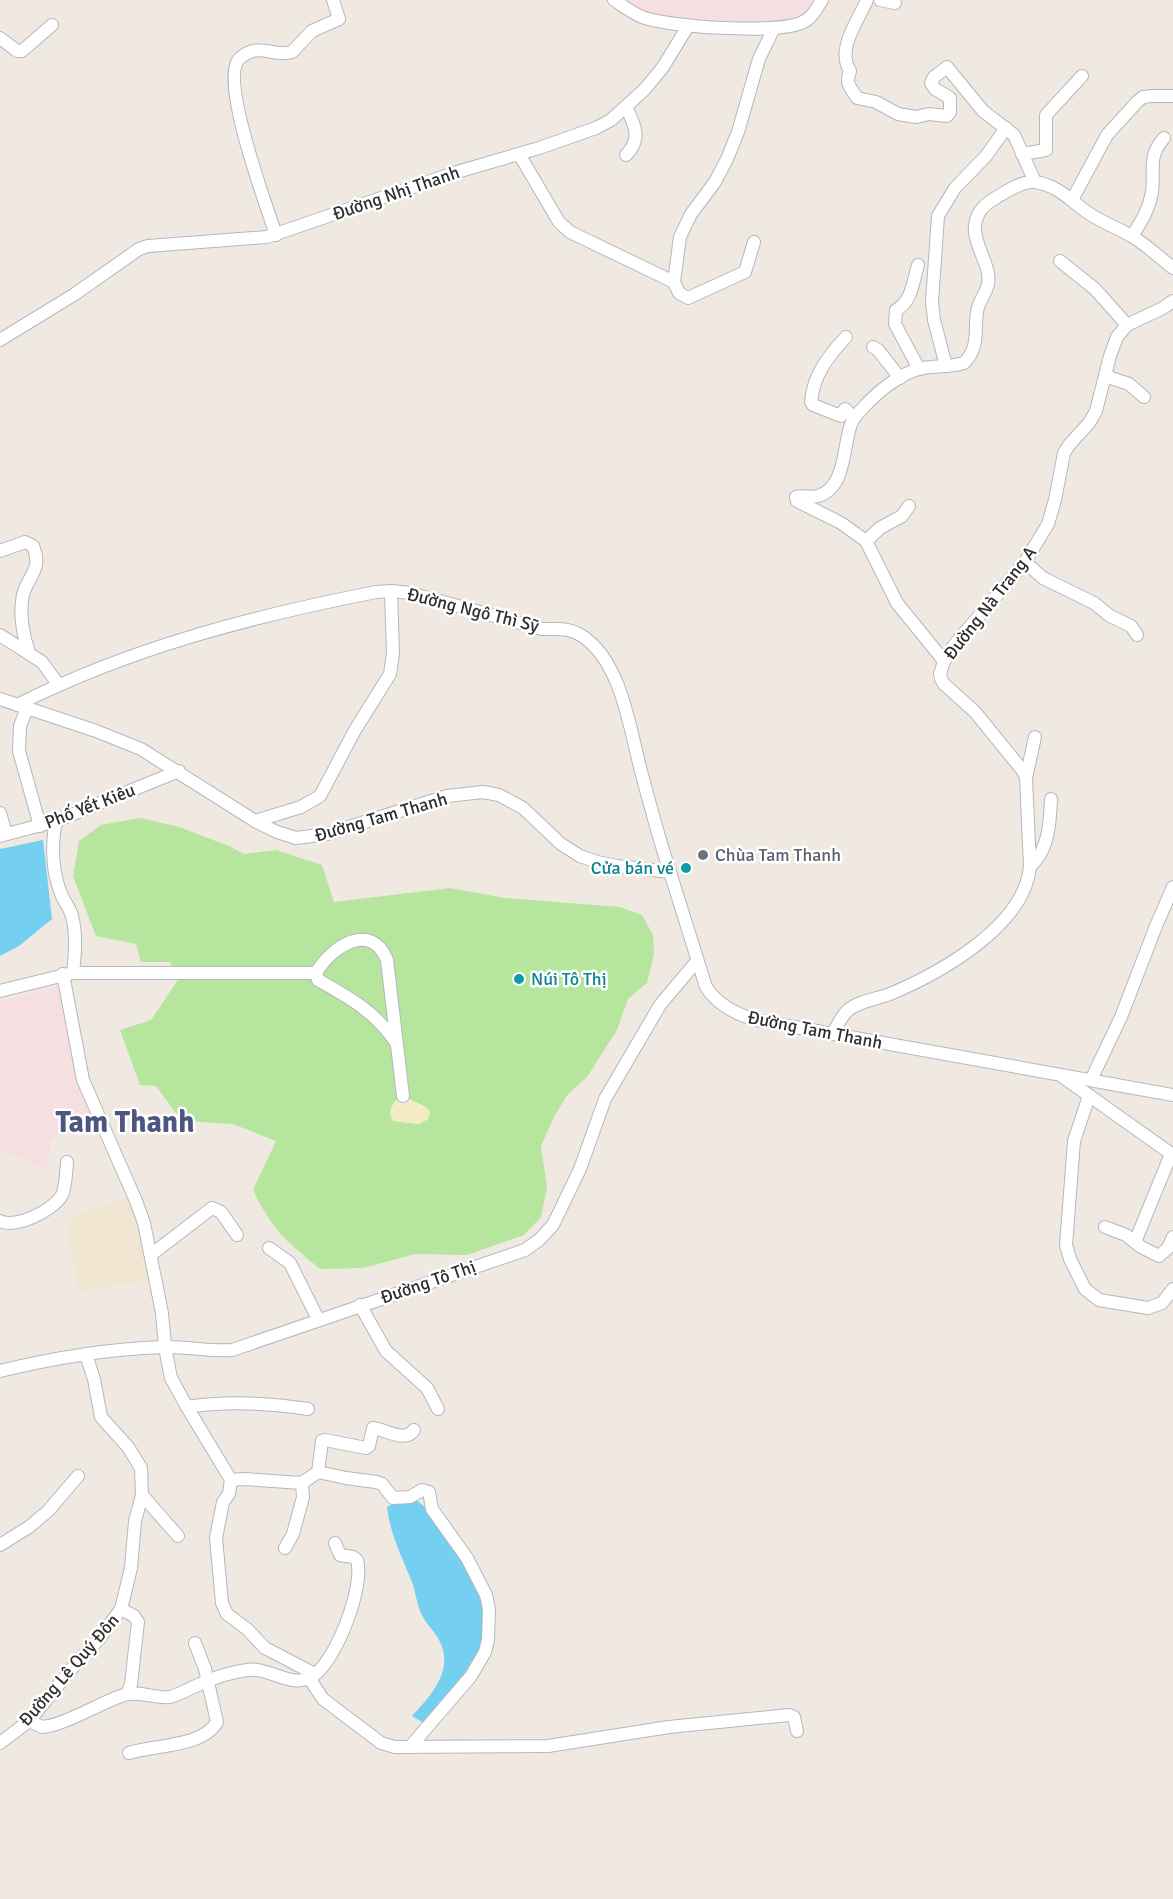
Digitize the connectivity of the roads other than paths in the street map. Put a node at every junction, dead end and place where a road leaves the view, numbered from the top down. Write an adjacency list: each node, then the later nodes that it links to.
1 (333, 0): 21 (street)
2 (614, 0): 8 (street)
3 (822, 0): 9 (street)
4 (867, 0): 14 (street)
5 (880, 0): 6 (street)
6 (895, 3)
7 (52, 25): 10 (street)
8 (688, 26): 9 (street); 13 (street, Đường Nhị Thanh)
9 (774, 27): 27 (street)
10 (0, 38)
11 (1082, 76): 17 (street)
12 (1173, 96): 20 (street)
13 (626, 107): 16 (street, Đường Nhị Thanh); 18 (street)
14 (1006, 128): 17 (street); 33 (street)
15 (1164, 138): 22 (street)
16 (519, 154): 21 (street, Đường Nhị Thanh); 27 (street)
17 (1022, 154): 19 (street)
18 (626, 155)
19 (1035, 182): 20 (street); 33 (street)
20 (1072, 200): 22 (street)
21 (276, 235): 31 (street, Đường Nhị Thanh)
22 (1132, 236): 26 (street)
23 (754, 242): 27 (street)
24 (1060, 261): 29 (street)
25 (918, 265): 34 (street)
26 (1173, 268)
27 (674, 282)
28 (1173, 301): 29 (street)
29 (1127, 325): 35 (street, Đường Nà Trang A)
30 (846, 338): 38 (street)
31 (0, 340)
32 (873, 347): 36 (street)
33 (946, 366): 34 (street)
34 (919, 369): 36 (street)
35 (1106, 376): 37 (street); 42 (street, Đường Nà Trang A)
36 (900, 378): 38 (street)
37 (1144, 397)
38 (854, 418): 40 (street)
39 (909, 506): 40 (street)
40 (866, 541): 47 (street)
41 (0, 551): 46 (street)
42 (1025, 562): 45 (street); 47 (street, Đường Nà Trang A)
43 (391, 591): 48 (street, Đường Ngô Thì Sỹ); 57 (street); 61 (street, Đường Ngô Thì Sỹ)
44 (0, 634): 46 (street)
45 (1137, 635)
46 (29, 652): 48 (street)
47 (944, 661): 53 (street, Đường Nà Trang A)
48 (58, 684): 50 (street, Đường Ngô Thì Sỹ)
49 (0, 699): 50 (street, Đường Tam Thanh)
50 (22, 706): 52 (street, Đường Tam Thanh); 58 (street)
51 (1035, 737): 53 (street)
52 (179, 771): 56 (street, Phố Yết Kiêu); 57 (street, Đường Tam Thanh)
53 (1026, 778): 60 (street)
54 (1051, 799): 60 (street)
55 (0, 813): 59 (street)
56 (56, 821): 58 (street, Phố Yết Kiêu); 65 (street)
57 (255, 821): 61 (street, Đường Tam Thanh)
58 (40, 826): 59 (street, Phố Yết Kiêu)
59 (3, 835)
60 (1030, 866): 67 (street)
61 (670, 872): 63 (street, Đường Tam Thanh)
62 (1173, 887): 70 (street)
63 (697, 962): 67 (street, Đường Tam Thanh); 84 (street, Đường Tô Thị)
64 (316, 973): 65 (street); 68 (street); 68 (street)
65 (68, 974): 66 (street); 82 (street)
66 (0, 991)
67 (832, 1034): 69 (street, Đường Tam Thanh)
68 (397, 1044): 72 (street)
69 (1062, 1076): 70 (street, Đường Tam Thanh); 73 (street)
70 (1091, 1080): 71 (street, Đường Tam Thanh)
71 (1173, 1095)
72 (403, 1096)
73 (1089, 1096): 74 (street); 83 (street)
74 (1172, 1155): 80 (street)
75 (68, 1162): 76 (street)
76 (0, 1221)
77 (1105, 1227): 80 (street)
78 (237, 1235): 82 (street)
79 (1173, 1237): 80 (street)
80 (1135, 1242)
81 (269, 1248): 85 (street)
82 (152, 1254): 86 (street)
83 (1173, 1289)
84 (360, 1305): 85 (street, Đường Tô Thị); 91 (street)
85 (318, 1319): 86 (street, Đường Tô Thị)
86 (165, 1347): 87 (street, Đường Tô Thị); 89 (street)
87 (86, 1355): 88 (street, Đường Tô Thị); 97 (street, Đường Lê Quý Đôn)
88 (0, 1371)
89 (187, 1407): 90 (street); 95 (street)
90 (308, 1408)
91 (438, 1409)
92 (414, 1431): 93 (street)
93 (318, 1472): 96 (street); 110 (street)
94 (78, 1476): 100 (street)
95 (231, 1480): 96 (street); 104 (street)
96 (302, 1483): 101 (street)
97 (142, 1495): 98 (street); 102 (street, Đường Lê Quý Đôn)
98 (178, 1536)
99 (335, 1543): 104 (street)
100 (0, 1545)
101 (285, 1548)
102 (121, 1609): 106 (street); 107 (street, Đường Lê Quý Đôn)
103 (195, 1643): 105 (street)
104 (312, 1676): 105 (street); 110 (street)
105 (207, 1681): 106 (street); 111 (street)
106 (127, 1694): 107 (street)
107 (29, 1721): 109 (street, Đường Lê Quý Đôn)
108 (797, 1731): 110 (street)
109 (0, 1743)
110 (410, 1747)
111 (129, 1753)

